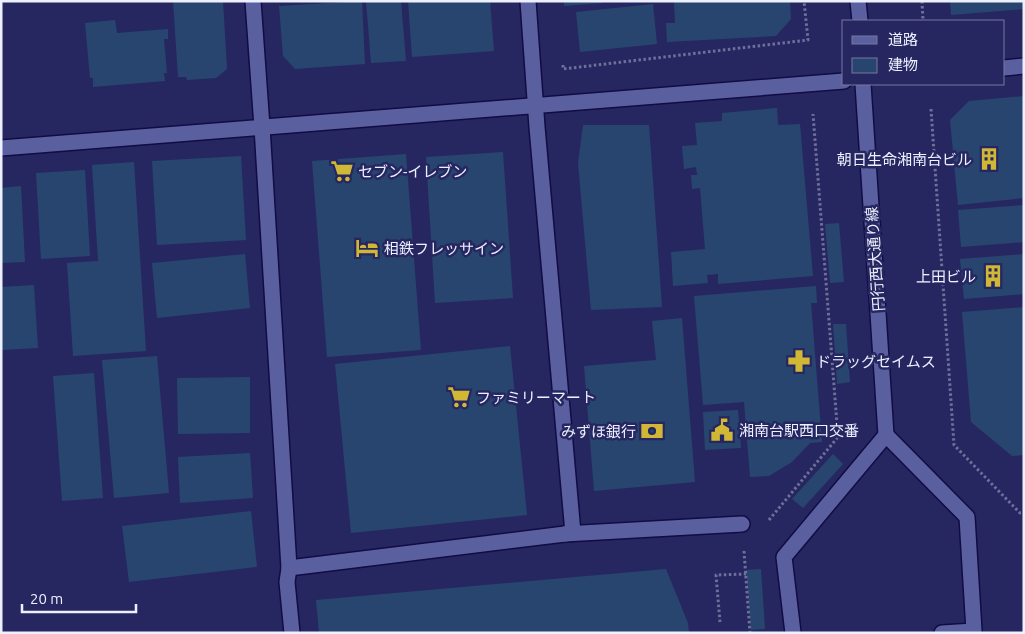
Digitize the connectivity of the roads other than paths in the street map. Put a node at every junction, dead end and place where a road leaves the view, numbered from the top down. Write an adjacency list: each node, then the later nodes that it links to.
1 (253, 1): 10 (street)
2 (528, 1): 9 (street)
3 (858, 1): 4 (street)
4 (860, 20)
5 (1024, 66): 6 (street)
6 (1005, 68)
7 (842, 81): 9 (street)
8 (863, 85): 12 (street, 円行西大通り線)
9 (535, 105): 10 (street); 14 (street)
10 (262, 127): 11 (street); 15 (street)
11 (1, 148)
12 (886, 435): 17 (street); 18 (street)
13 (742, 524): 14 (street)
14 (560, 534): 15 (street)
15 (288, 568): 16 (street)
16 (292, 633)
17 (792, 633)
18 (942, 633)

